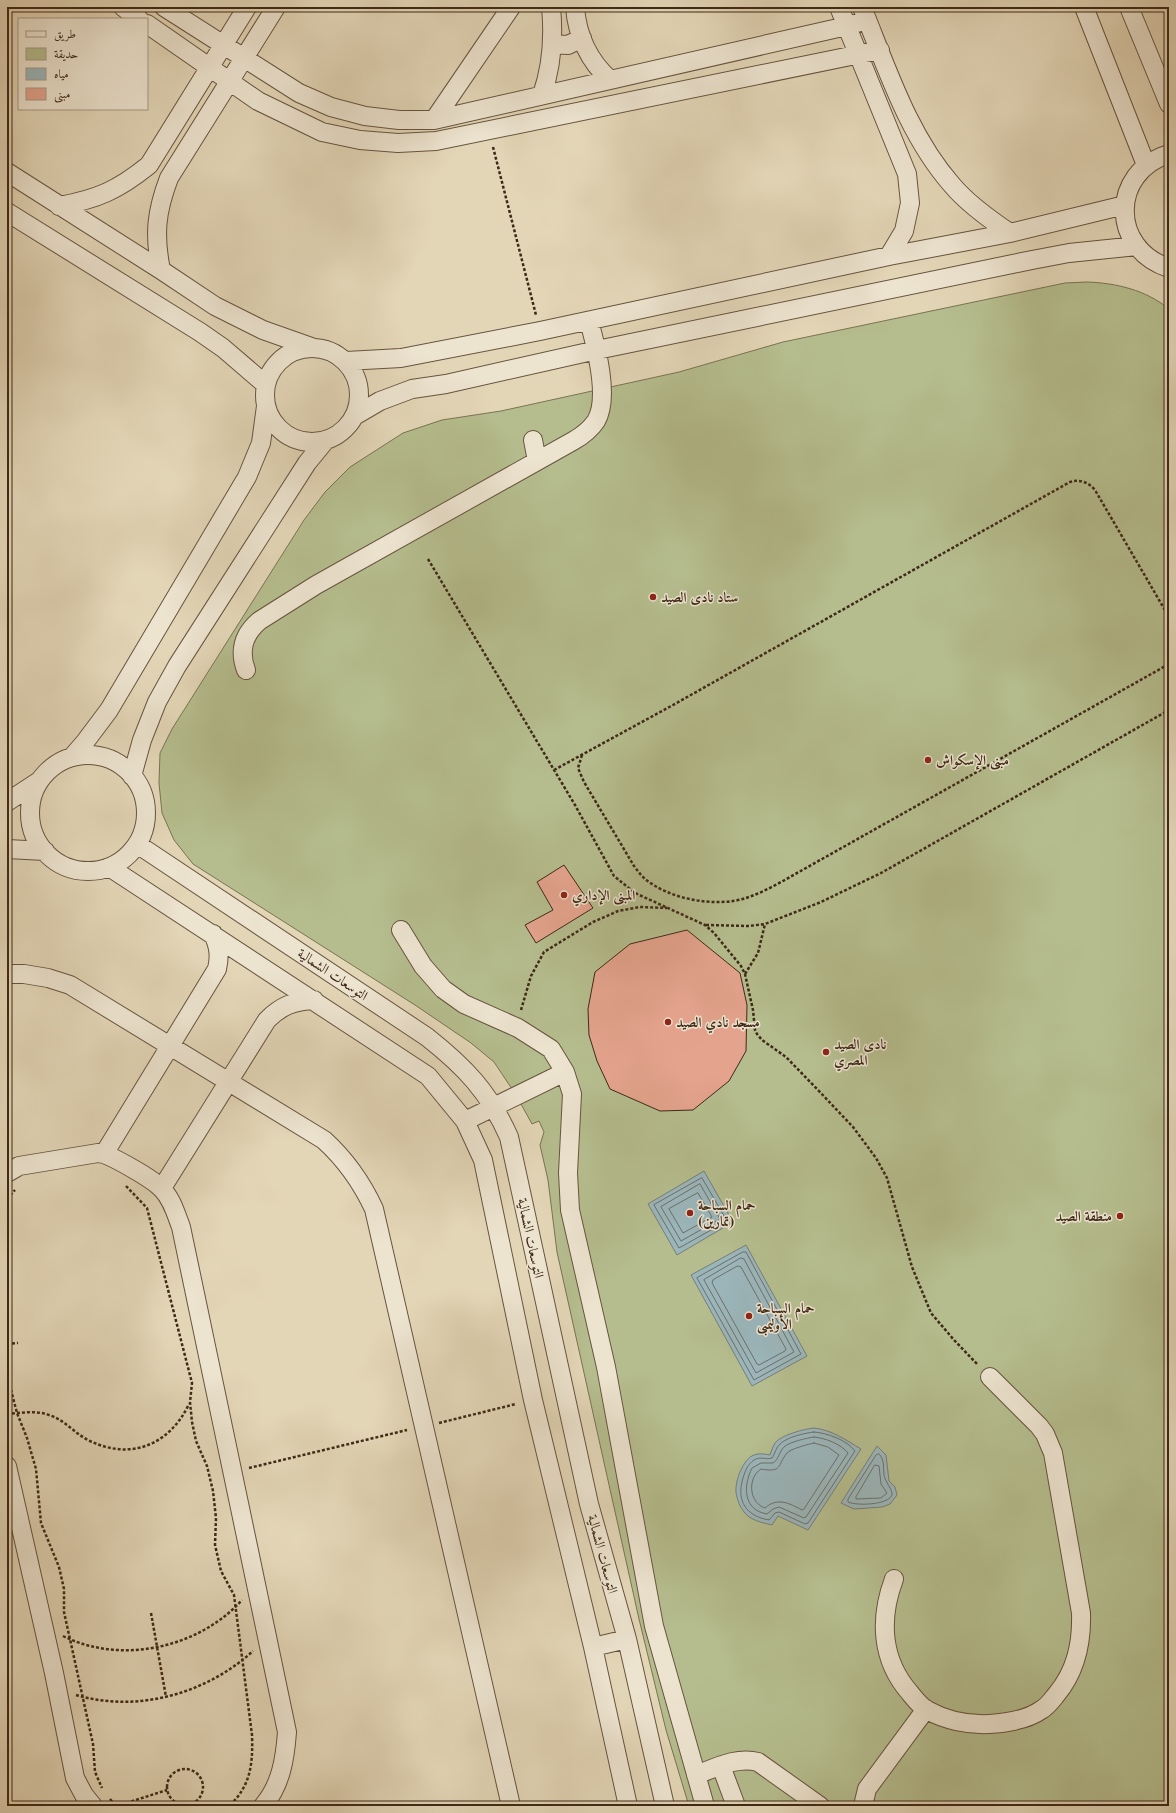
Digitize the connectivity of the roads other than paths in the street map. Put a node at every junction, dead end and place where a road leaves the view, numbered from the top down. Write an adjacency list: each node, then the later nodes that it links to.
1 (123, 7): 12 (street)
2 (164, 7): 17 (street)
3 (247, 7): 17 (street)
4 (276, 7): 20 (street)
5 (511, 7): 26 (street)
6 (551, 7): 16 (street)
7 (575, 7): 15 (street)
8 (839, 7): 14 (street)
9 (1084, 7): 28 (street)
10 (1129, 7): 25 (street)
11 (865, 13): 14 (street); 18 (street)
12 (139, 18)
13 (148, 25): 21 (street)
14 (847, 26): 19 (street); 22 (street)
15 (582, 38): 16 (street); 22 (street)
16 (552, 44): 24 (street)
17 (223, 46): 20 (street); 21 (street)
18 (880, 50): 19 (street); 33 (street)
19 (858, 56): 23 (street); 35 (street)
20 (244, 59): 23 (street); 26 (street)
21 (210, 68): 23 (street); 31 (street)
22 (610, 80): 24 (street)
23 (230, 82): 37 (street)
24 (542, 95): 26 (street)
25 (1169, 104)
26 (434, 120)
27 (1169, 154): 28 (street)
28 (1146, 165): 30 (street)
29 (7, 172): 31 (street)
30 (1125, 205): 33 (street); 34 (street)
31 (59, 206): 37 (street)
32 (7, 212): 42 (street)
33 (1010, 234): 35 (street)
34 (1137, 246): 36 (street); 40 (street)
35 (889, 256): 38 (street)
36 (1169, 268)
37 (161, 270): 39 (street)
38 (589, 321): 40 (street); 41 (street)
39 (314, 348): 41 (street); 42 (street)
40 (598, 350): 44 (street); 47 (street)
41 (346, 362): 44 (street)
42 (265, 384): 43 (street)
43 (266, 406): 46 (street); 49 (street)
44 (356, 415): 46 (street)
45 (533, 440): 47 (street)
46 (325, 441): 50 (street)
47 (537, 461): 48 (street)
48 (246, 670)
49 (72, 757): 50 (street); 51 (street)
50 (132, 776): 53 (street)
51 (39, 781): 52 (street); 55 (street)
52 (7, 802)
53 (137, 844): 56 (street); 64 (street, التوسعات الشمالية)
54 (7, 850): 55 (street)
55 (45, 851): 56 (street)
56 (109, 866): 58 (street)
57 (401, 930): 62 (street)
58 (213, 934): 60 (street); 61 (street)
59 (7, 974): 61 (street)
60 (314, 1000): 63 (street); 65 (street)
61 (169, 1045): 63 (street); 66 (street)
62 (565, 1072): 64 (street); 76 (street)
63 (228, 1081): 68 (street); 79 (street)
64 (494, 1106): 65 (street); 72 (street, التوسعات الشمالية)
65 (465, 1120): 73 (street)
66 (104, 1154): 67 (street); 68 (street)
67 (7, 1173)
68 (162, 1188): 78 (street)
69 (990, 1377): 74 (street)
70 (7, 1466): 77 (street)
71 (894, 1579): 74 (street)
72 (627, 1639): 73 (street); 81 (street, التوسعات الشمالية)
73 (593, 1647): 80 (street)
74 (926, 1709): 85 (street)
75 (721, 1766): 76 (street); 83 (street); 84 (street)
76 (696, 1775): 82 (street)
77 (93, 1806)
78 (263, 1806)
79 (511, 1806)
80 (628, 1806)
81 (665, 1806)
82 (705, 1806)
83 (736, 1806)
84 (820, 1806)
85 (863, 1806)

